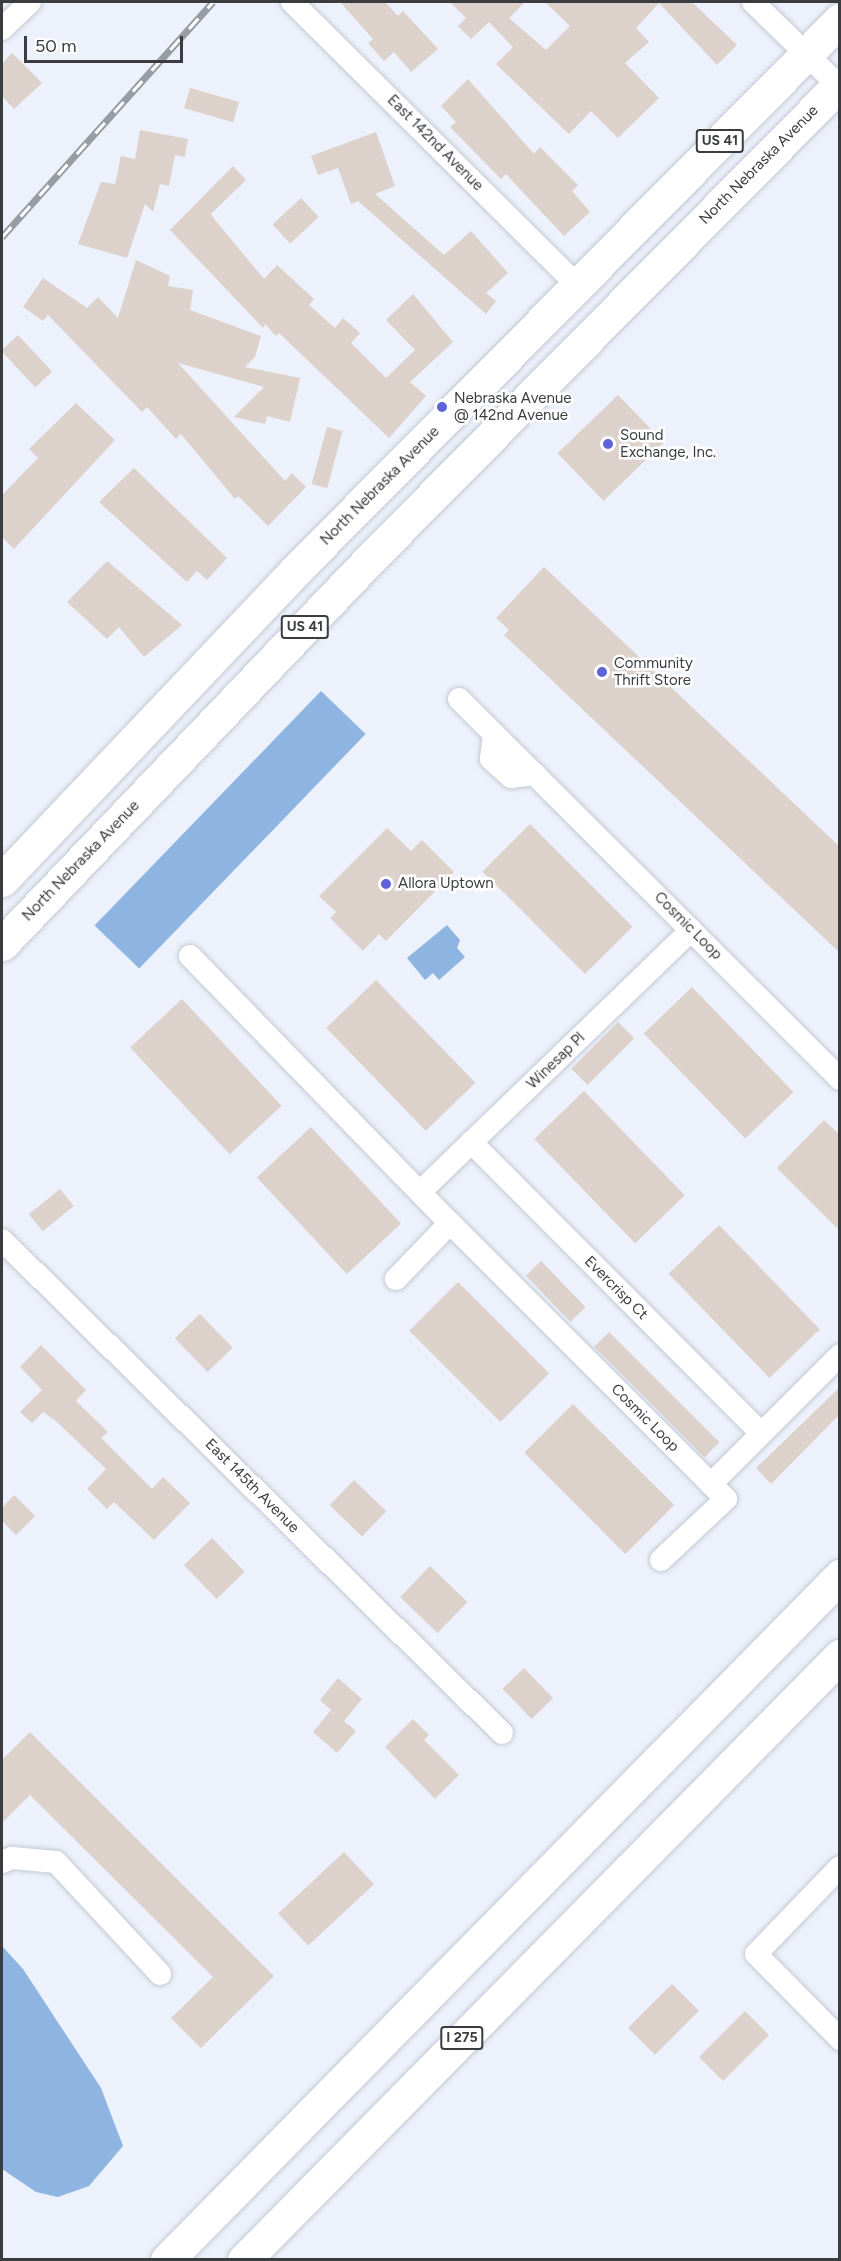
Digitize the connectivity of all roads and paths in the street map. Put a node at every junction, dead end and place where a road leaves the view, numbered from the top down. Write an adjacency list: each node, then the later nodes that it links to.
1 (30, 2): 5 (street)
2 (292, 2): 8 (street, East 142nd Avenue)
3 (753, 2): 6 (street)
4 (838, 24): 6 (main road, North Nebraska Avenue / US 41)
5 (2, 29)
6 (807, 53): 7 (street); 8 (main road, North Nebraska Avenue / US 41)
7 (839, 85): 9 (main road, North Nebraska Avenue / US 41)
8 (577, 285): 9 (main road); 11 (main road, North Nebraska Avenue / US 41)
9 (634, 291): 13 (main road, North Nebraska Avenue / US 41)
10 (459, 699): 12 (street, Cosmic Loop)
11 (2, 880)
12 (691, 930): 15 (street, Cosmic Loop); 16 (street, Winesap Pl)
13 (2, 944)
14 (190, 956): 17 (street, Cosmic Loop)
15 (840, 1079)
16 (471, 1142): 17 (street, Winesap Pl); 22 (street, Evercrisp Ct)
17 (420, 1192): 18 (street, Cosmic Loop)
18 (450, 1222): 20 (street); 23 (street, Cosmic Loop)
19 (2, 1240): 27 (street, East 145th Avenue)
20 (396, 1279)
21 (840, 1355): 22 (street)
22 (761, 1433): 23 (street)
23 (711, 1484): 24 (street)
24 (661, 1560)
25 (840, 1576): 32 (main road)
26 (840, 1656): 33 (main road, I 275)
27 (502, 1733)
28 (2, 1862): 30 (street)
29 (840, 1867): 31 (street)
30 (160, 1974)
31 (840, 2039)
32 (167, 2259)
33 (244, 2259)

